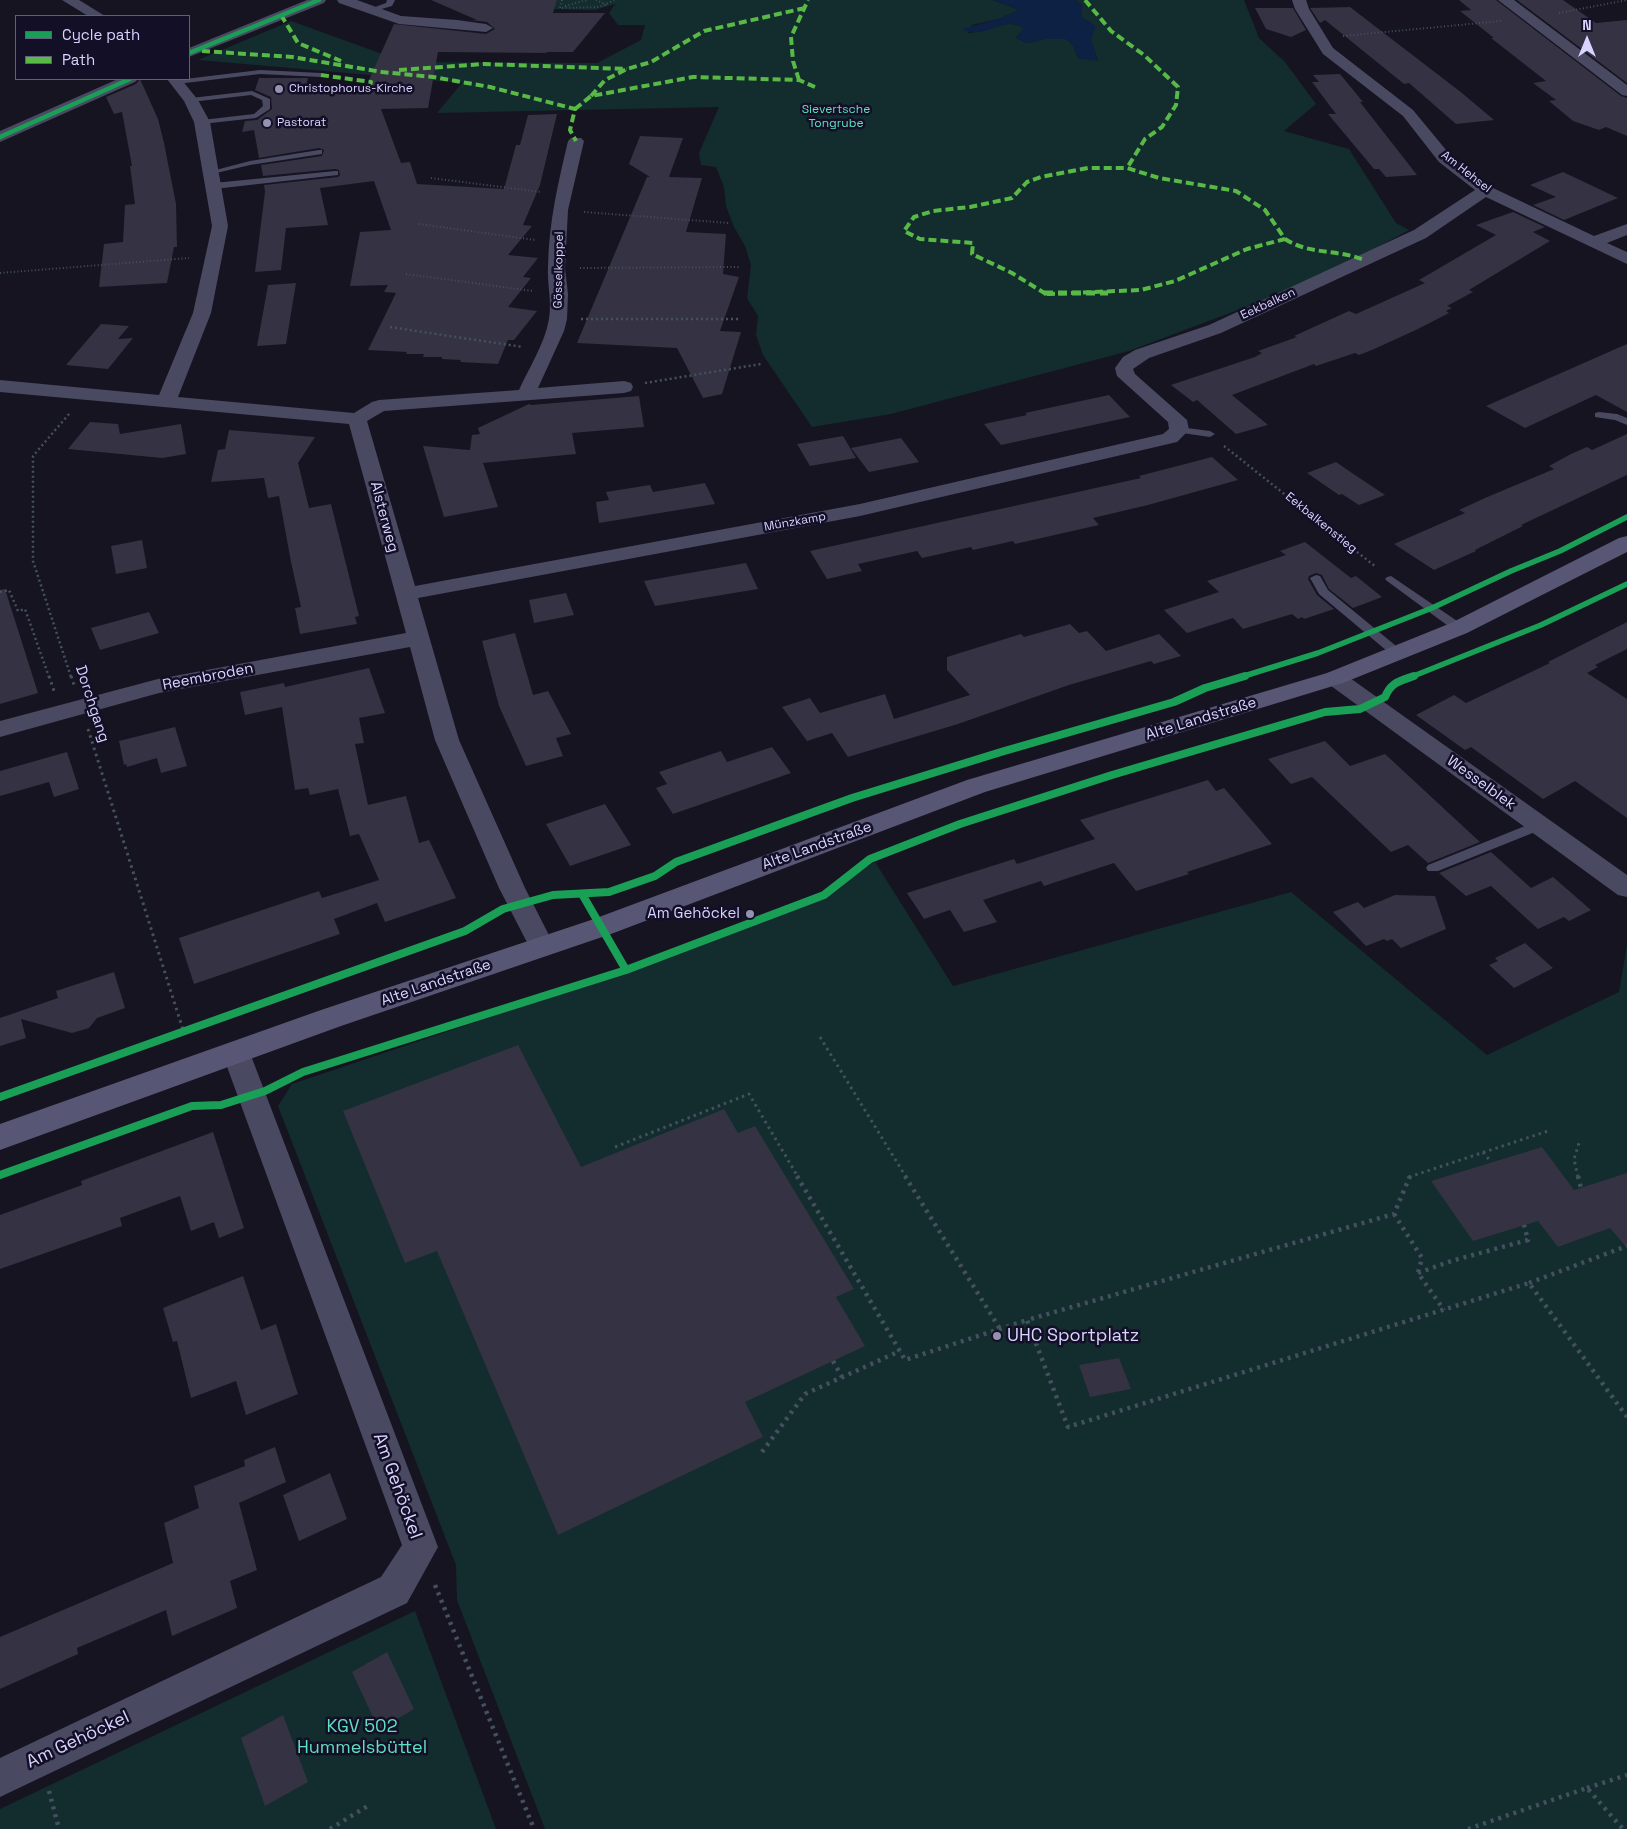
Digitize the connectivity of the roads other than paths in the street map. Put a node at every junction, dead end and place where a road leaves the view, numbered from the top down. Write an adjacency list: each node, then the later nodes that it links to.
1 (69, 0): 8 (street)
2 (319, 0): 10 (street)
3 (344, 0): 7 (street)
4 (391, 0): 7 (lane)
5 (1299, 0): 23 (street, Am Hehsel)
6 (1505, 0): 15 (street)
7 (371, 10): 9 (street)
8 (96, 15)
9 (486, 28)
10 (190, 54)
11 (321, 75): 12 (lane)
12 (190, 79)
13 (128, 80): 18 (street)
14 (176, 80): 16 (street)
15 (1627, 92)
16 (191, 100): 17 (street); 17 (lane)
17 (202, 122): 22 (street)
18 (0, 137)
19 (576, 141): 29 (street, Gösselkoppel)
20 (319, 152): 22 (lane)
21 (335, 173): 22 (lane)
22 (213, 179): 30 (street)
23 (1485, 190): 25 (street, Am Hehsel); 34 (street, Eekbalken)
24 (1627, 229): 25 (street)
25 (1594, 242): 26 (street, Am Hehsel)
26 (1627, 258)
27 (0, 386): 30 (street)
28 (624, 387): 29 (street)
29 (526, 395): 32 (street)
30 (166, 402): 32 (street)
31 (1599, 415): 33 (lane)
32 (357, 419): 39 (street, Alsterweg)
33 (1627, 422)
34 (1179, 430): 35 (lane); 39 (street, Münzkamp)
35 (1210, 434)
36 (1627, 542): 40 (main road, Alte Landstraße)
37 (1316, 578): 42 (lane)
38 (1391, 579): 40 (lane)
39 (405, 594): 41 (street, Alsterweg)
40 (1460, 628): 42 (main road, Alte Landstraße)
41 (418, 638): 44 (street, Reembroden); 48 (street, Alsterweg)
42 (1397, 653): 43 (main road, Alte Landstraße)
43 (1335, 678): 45 (street, Wesselblek); 48 (main road, Alte Landstraße)
44 (0, 729)
45 (1540, 825): 46 (lane); 47 (street, Wesselblek)
46 (1433, 868)
47 (1627, 888)
48 (542, 947): 49 (main road, Alte Landstraße)
49 (236, 1053): 50 (main road, Alte Landstraße); 51 (street, Am Gehöckel)
50 (0, 1137)
51 (0, 1778)

